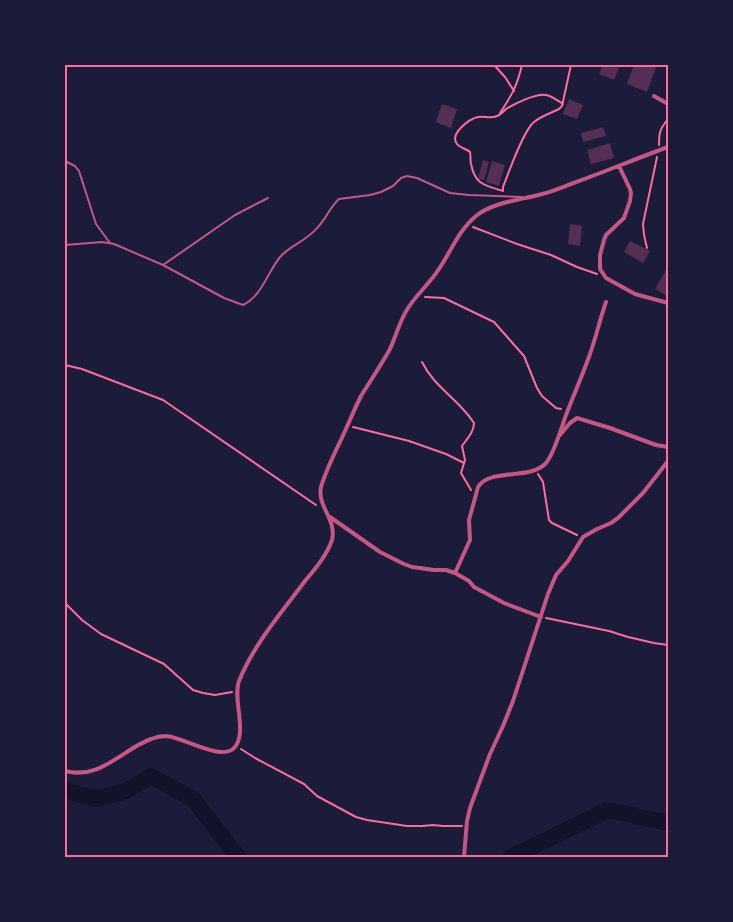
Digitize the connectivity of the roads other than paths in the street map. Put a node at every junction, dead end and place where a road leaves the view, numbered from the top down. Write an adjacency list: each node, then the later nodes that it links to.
1 (654, 96): 2 (street)
2 (668, 104)
3 (668, 147): 5 (street)
4 (65, 161): 8 (lane)
5 (619, 166): 7 (street); 12 (street)
6 (268, 198): 10 (lane)
7 (526, 198): 10 (lane); 16 (street)
8 (110, 244): 9 (lane); 10 (lane)
9 (65, 245)
10 (163, 265)
11 (606, 302): 13 (street)
12 (668, 304)
13 (559, 437): 14 (street); 17 (street)
14 (668, 447)
15 (668, 461): 18 (street)
16 (329, 515): 17 (street); 19 (street)
17 (455, 573): 18 (street)
18 (541, 617): 20 (street)
19 (65, 771)
20 (464, 857)

